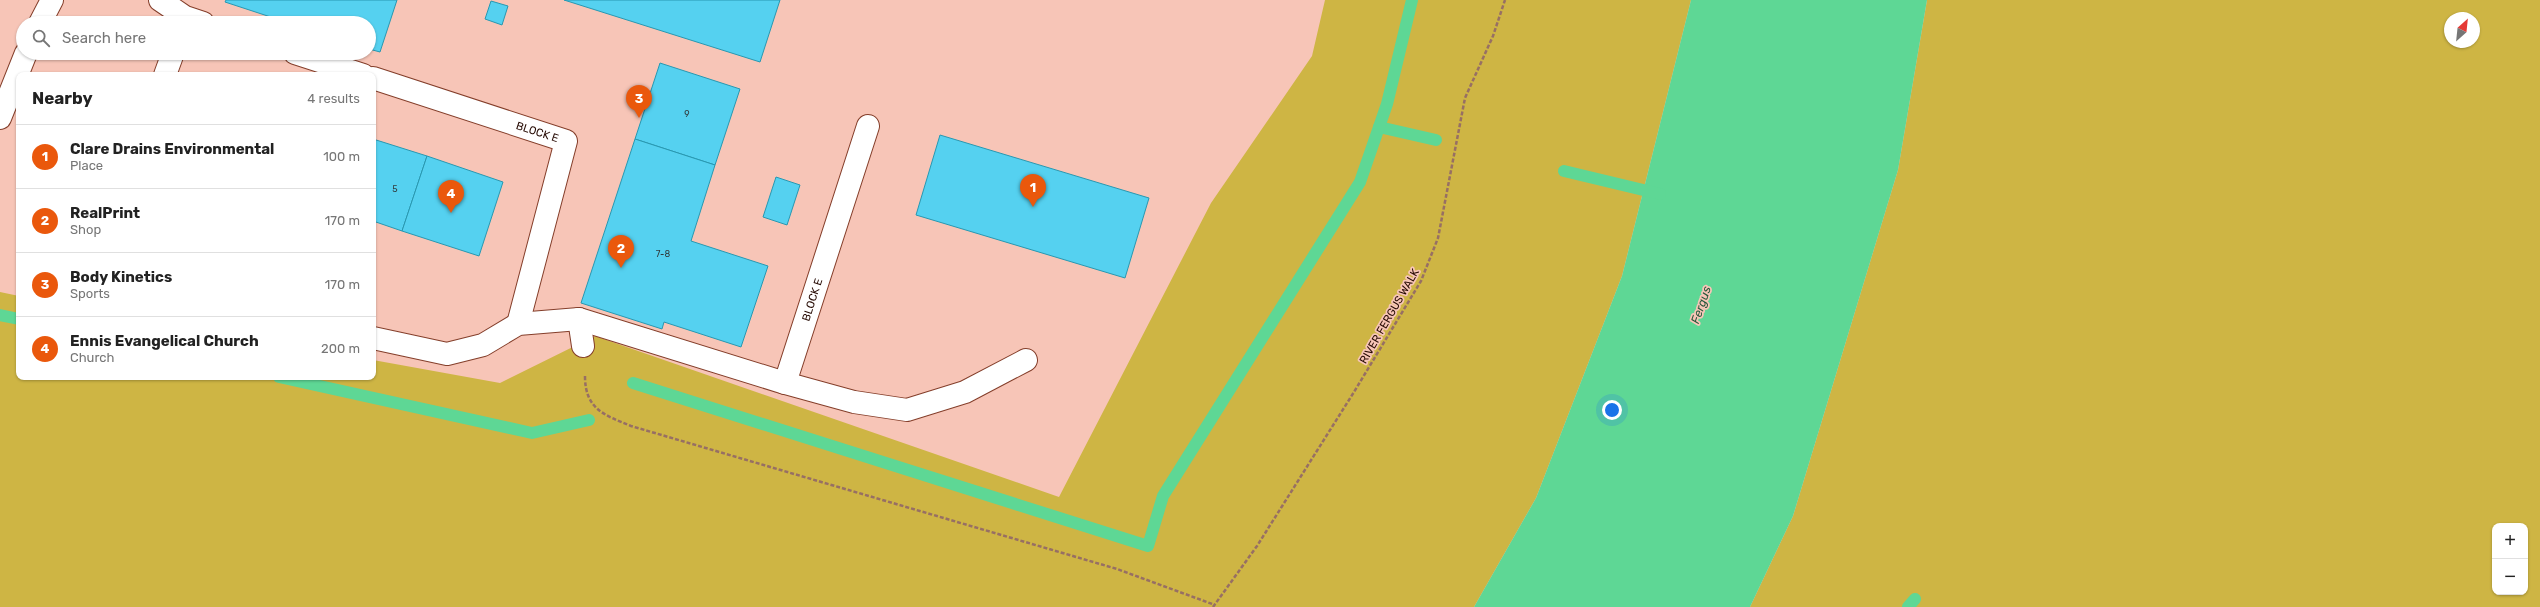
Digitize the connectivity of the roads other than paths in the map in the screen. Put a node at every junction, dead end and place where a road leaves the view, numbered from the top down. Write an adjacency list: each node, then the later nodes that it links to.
1 (52, 0): 3 (street)
2 (160, 0): 4 (street)
3 (44, 16)
4 (184, 16)
5 (23, 60): 8 (street)
6 (170, 60): 9 (street)
7 (317, 60): 10 (street)
8 (18, 72)
9 (166, 72)
10 (354, 72)
11 (16, 78): 13 (street)
12 (376, 79): 16 (street, BLOCK E)
13 (0, 118)
14 (868, 126): 20 (street, BLOCK E)
15 (579, 318): 16 (street); 18 (street); 20 (street)
16 (518, 324): 17 (street)
17 (376, 339)
18 (583, 346)
19 (1026, 360): 20 (street)
20 (785, 383)

